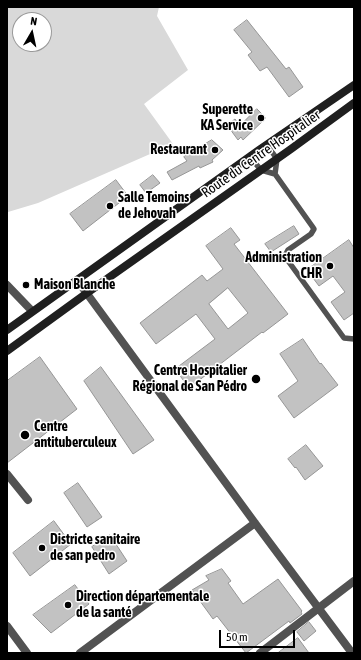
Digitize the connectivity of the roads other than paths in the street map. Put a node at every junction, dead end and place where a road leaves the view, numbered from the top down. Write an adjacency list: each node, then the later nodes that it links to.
1 (354, 85): 3 (street, Route du Centre Hospitalier)
2 (354, 103): 5 (street, Route du Centre Hospitalier)
3 (267, 145): 4 (street, Route du Centre Hospitalier); 5 (lane)
4 (250, 157): 6 (lane); 8 (street, Route du Centre Hospitalier)
5 (277, 159): 6 (street, Route du Centre Hospitalier); 7 (lane)
6 (261, 170): 7 (lane); 10 (street, Route du Centre Hospitalier)
7 (275, 174): 13 (lane)
8 (77, 280): 10 (street); 11 (street, Route du Centre Hospitalier)
9 (7, 285): 11 (street)
10 (87, 293): 14 (street, Route du Centre Hospitalier); 17 (street)
11 (32, 311): 12 (street, Route du Centre Hospitalier)
12 (7, 330)
13 (354, 338)
14 (7, 351)
15 (7, 474): 16 (street)
16 (28, 500)
17 (255, 523): 19 (street); 22 (street)
18 (354, 581): 19 (street)
19 (319, 608): 23 (street); 24 (street)
20 (7, 626): 21 (street)
21 (27, 653)
22 (80, 653)
23 (260, 653)
24 (352, 653)

